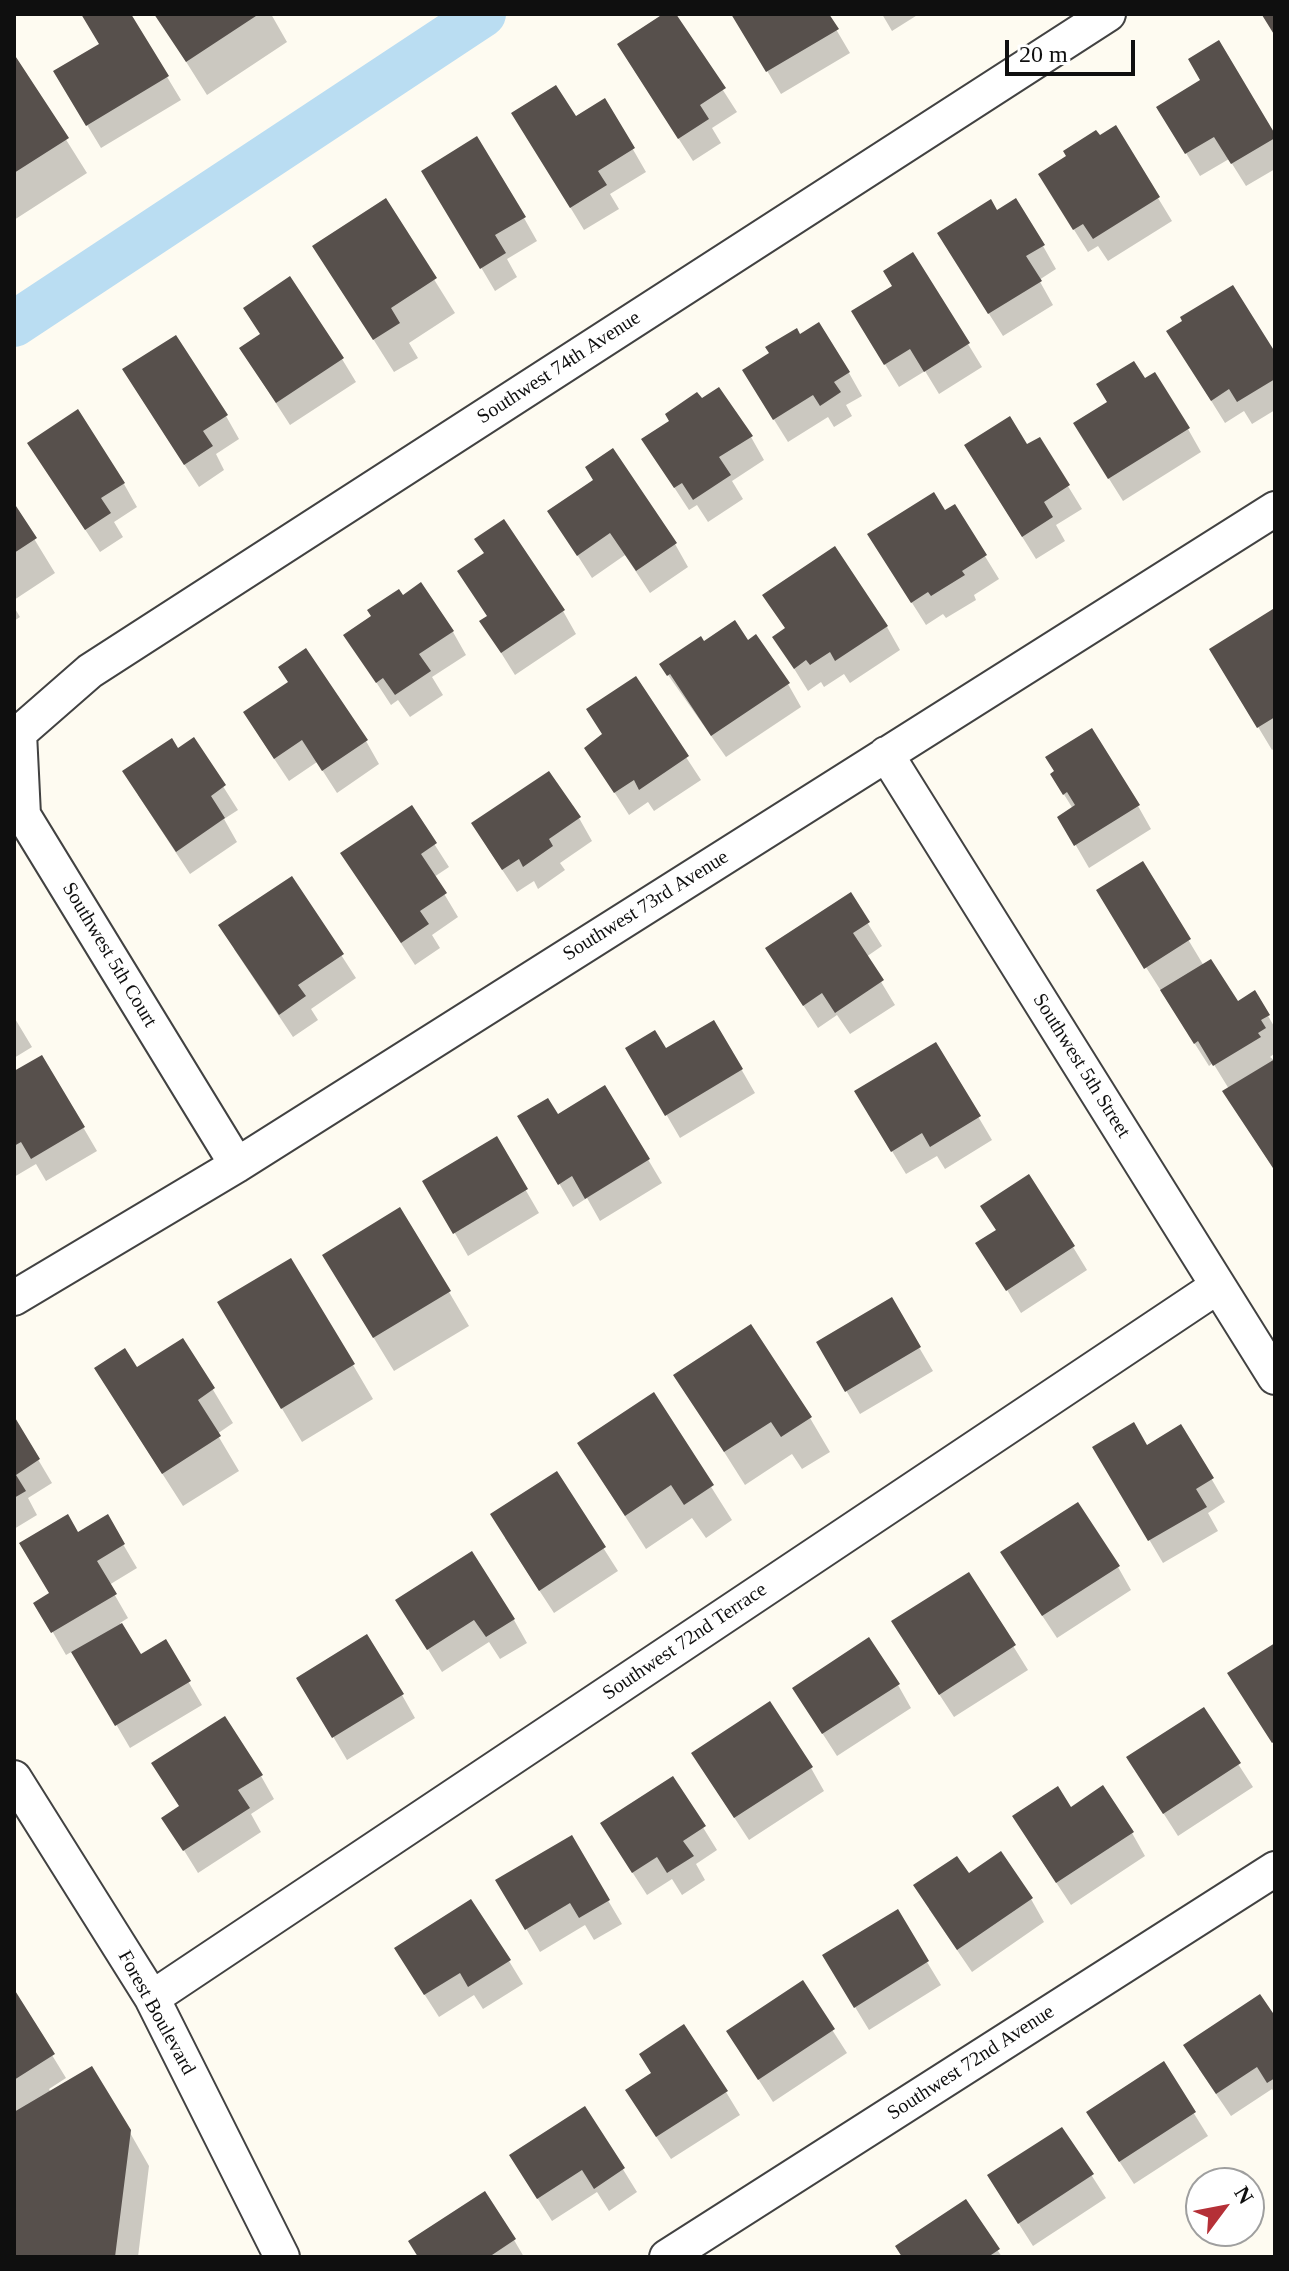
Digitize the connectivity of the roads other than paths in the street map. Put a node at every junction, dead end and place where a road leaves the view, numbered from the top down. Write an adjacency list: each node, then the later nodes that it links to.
1 (1108, 14): 3 (street, Southwest 74th Avenue)
2 (1275, 509): 4 (street, Southwest 73rd Avenue)
3 (19, 733): 5 (street, Southwest 5th Court)
4 (886, 754): 5 (street, Southwest 73rd Avenue); 6 (street, Southwest 5th Street)
5 (237, 1165): 7 (street, Southwest 73rd Avenue)
6 (1218, 1286): 8 (street, Southwest 5th Street); 11 (street, Southwest 72nd Terrace)
7 (14, 1298)
8 (1275, 1377)
9 (14, 1778): 11 (street, Forest Boulevard)
10 (1275, 1869): 13 (street, Southwest 72nd Avenue)
11 (152, 1998): 12 (street, Forest Boulevard)
12 (282, 2257)
13 (667, 2257)

